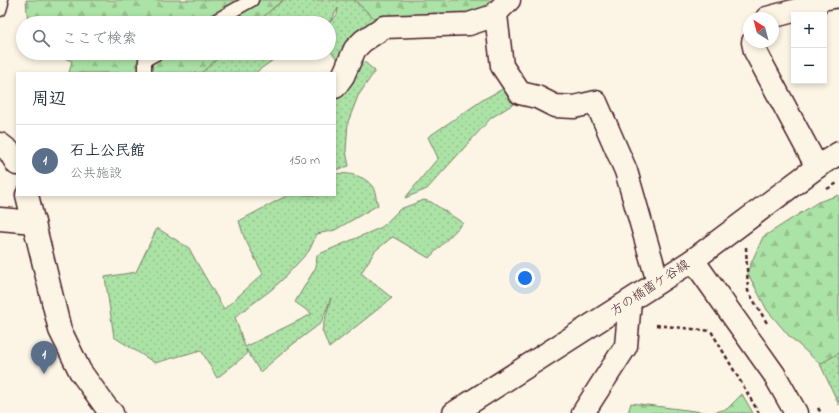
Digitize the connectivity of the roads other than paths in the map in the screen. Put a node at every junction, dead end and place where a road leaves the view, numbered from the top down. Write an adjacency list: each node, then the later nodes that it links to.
1 (1, 0): 6 (lane)
2 (252, 0): 8 (lane)
3 (839, 2): 4 (lane)
4 (816, 5): 7 (street)
5 (503, 8): 12 (street); 21 (street)
6 (0, 10)
7 (779, 15)
8 (223, 16)
9 (754, 48): 16 (street)
10 (145, 60): 11 (lane)
11 (144, 72)
12 (336, 86)
13 (0, 144): 15 (street)
14 (839, 153): 16 (street, 方の橋薗ケ谷線)
15 (16, 162)
16 (817, 168): 20 (street, 方の橋薗ケ谷線)
17 (27, 196): 19 (street)
18 (0, 219): 19 (street)
19 (34, 222): 23 (street)
20 (693, 260): 21 (street, 方の橋薗ケ谷線); 26 (street)
21 (658, 282): 22 (street, 方の橋薗ケ谷線)
22 (630, 301): 24 (street, 方の橋薗ケ谷線); 25 (street)
23 (112, 413)
24 (454, 413)
25 (583, 413)
26 (796, 413)

